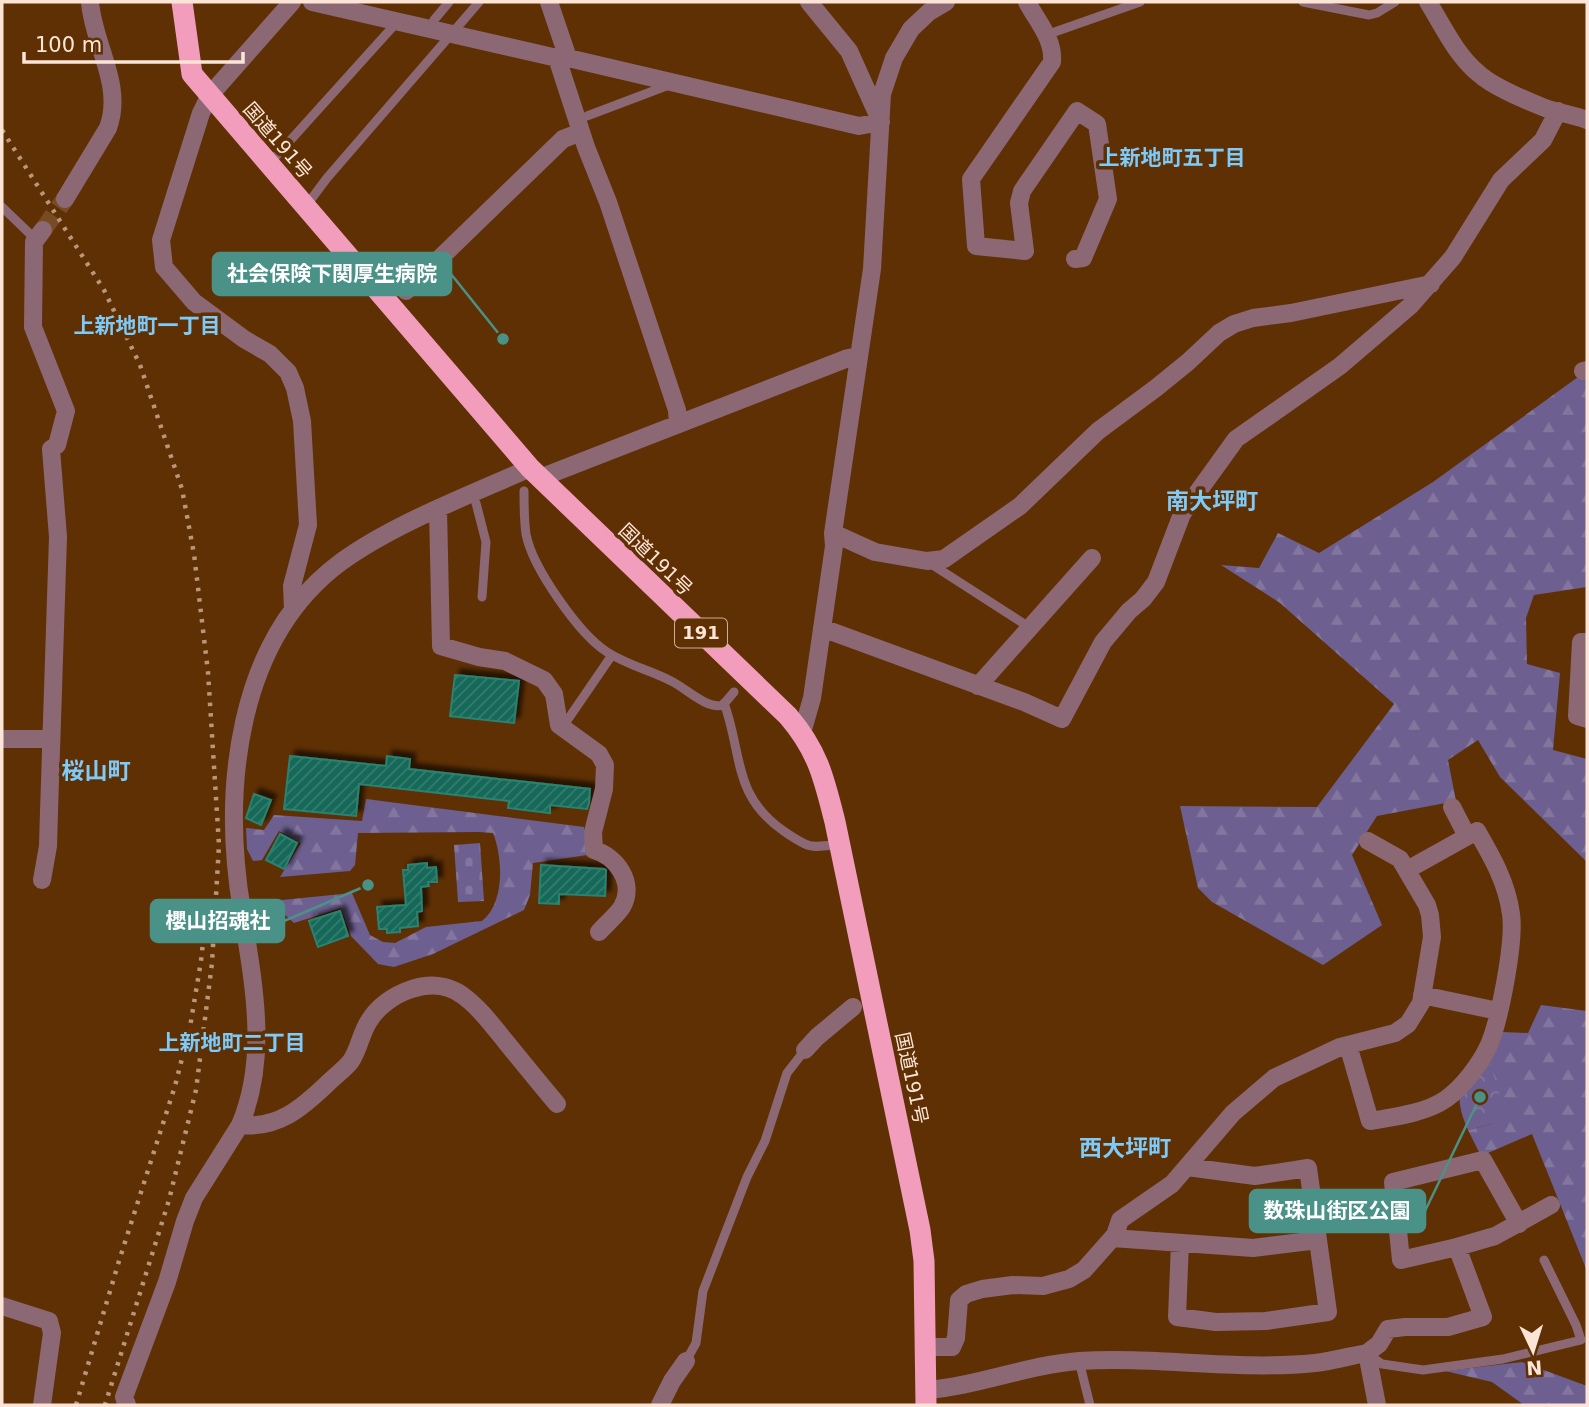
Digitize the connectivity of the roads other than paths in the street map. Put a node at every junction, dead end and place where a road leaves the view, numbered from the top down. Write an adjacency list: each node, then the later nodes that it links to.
1 (90, 2): 27 (street)
2 (182, 2): 21 (highway, 国道191号 / 191)
3 (292, 2): 21 (street)
4 (312, 2): 15 (street)
5 (449, 2): 16 (lane)
6 (479, 2): 17 (lane)
7 (549, 2): 19 (street)
8 (809, 2): 24 (street)
9 (946, 2): 24 (street)
10 (1027, 2): 18 (street)
11 (1140, 2): 18 (lane)
12 (1303, 2): 13 (lane)
13 (1395, 2)
14 (1428, 2): 22 (street)
15 (398, 21): 16 (street); 26 (lane)
16 (430, 29): 17 (street)
17 (451, 33): 19 (street); 28 (lane)
18 (1046, 35): 31 (street)
19 (563, 58): 20 (street); 25 (street)
20 (674, 83): 24 (street); 25 (lane)
21 (211, 95): 26 (highway, 国道191号 / 191); 43 (street)
22 (1559, 111): 23 (street); 32 (street)
23 (1587, 120)
24 (881, 122): 34 (street)
25 (584, 124): 33 (street); 35 (street)
26 (270, 164): 28 (highway, 国道191号 / 191)
27 (65, 199)
28 (306, 206): 36 (highway, 国道191号 / 191)
29 (2, 207): 30 (lane)
30 (38, 236): 54 (street)
31 (1075, 259)
32 (1431, 284): 41 (street); 48 (street)
33 (406, 291)
34 (859, 356): 35 (street); 39 (street)
35 (678, 424): 36 (street)
36 (531, 479): 38 (street); 47 (lane); 53 (highway, 国道191号 / 191)
37 (476, 503): 42 (lane)
38 (438, 509): 43 (street); 52 (street)
39 (833, 533): 41 (street); 45 (street)
40 (1092, 558): 44 (street)
41 (927, 561): 44 (lane)
42 (482, 597)
43 (293, 610): 69 (street)
44 (1029, 627): 48 (street)
45 (822, 628): 48 (street); 53 (street)
46 (1587, 642): 51 (street)
47 (611, 655): 50 (lane); 52 (lane)
48 (978, 686)
49 (734, 692): 50 (lane)
50 (724, 703): 59 (lane)
51 (1587, 719)
52 (562, 728): 62 (street)
53 (802, 733): 59 (highway, 国道191号 / 191)
54 (51, 738): 55 (street); 61 (street)
55 (2, 739)
56 (1452, 807): 57 (street)
57 (1467, 836): 60 (street); 65 (street)
58 (1368, 841): 60 (street)
59 (840, 844): 79 (highway, 国道191号 / 191)
60 (1407, 870): 63 (street)
61 (42, 880)
62 (599, 933)
63 (1422, 995): 65 (street); 66 (street)
64 (853, 1007): 67 (street)
65 (1498, 1011): 66 (street)
66 (1348, 1045): 70 (street)
67 (805, 1050): 81 (lane)
68 (557, 1104): 69 (street)
69 (240, 1125): 85 (street)
70 (1187, 1167): 73 (street); 74 (street)
71 (1551, 1205): 72 (street)
72 (1519, 1224): 76 (street); 76 (street)
73 (1112, 1238): 75 (street); 79 (street)
74 (1318, 1240): 75 (street); 75 (street)
75 (1180, 1243)
76 (1457, 1247): 80 (street)
77 (1544, 1260): 80 (lane)
78 (2, 1306): 84 (street)
79 (925, 1348): 83 (highway, 国道191号 / 191)
80 (1367, 1353): 82 (street); 88 (street)
81 (686, 1361): 86 (street)
82 (1080, 1361): 83 (street); 87 (lane)
83 (926, 1398)
84 (42, 1405)
85 (127, 1405)
86 (660, 1405)
87 (1090, 1405)
88 (1377, 1405)

